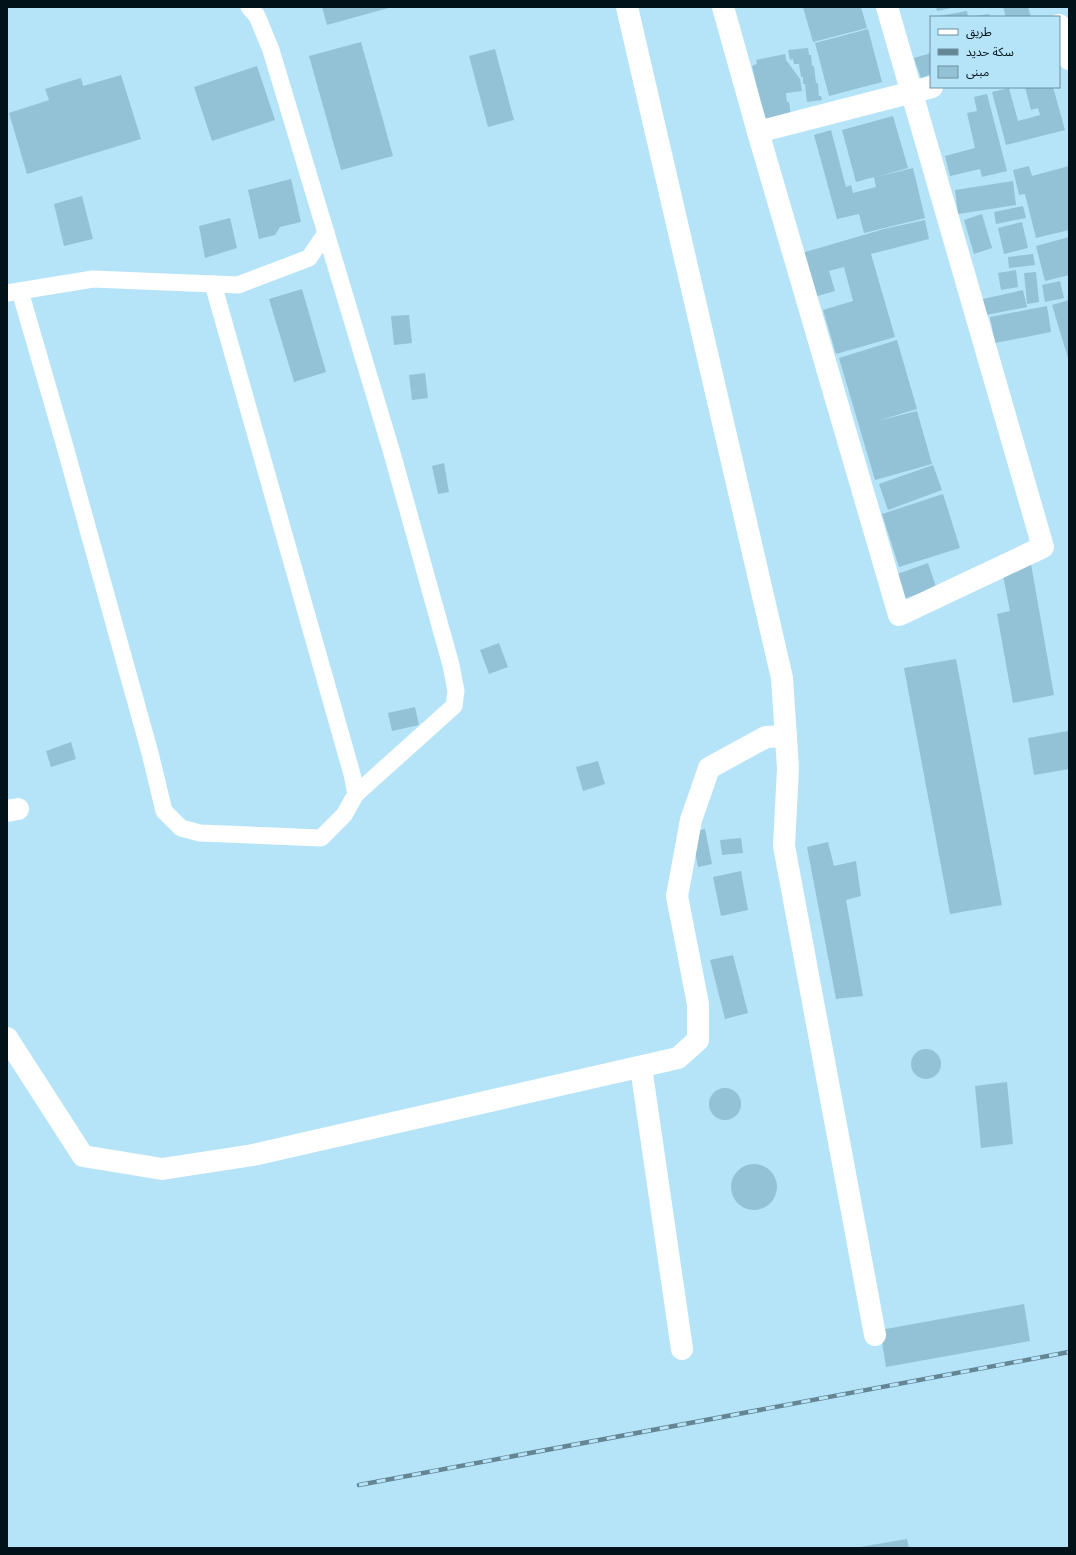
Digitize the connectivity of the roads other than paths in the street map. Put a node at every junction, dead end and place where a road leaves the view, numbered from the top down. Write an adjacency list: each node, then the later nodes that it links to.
1 (249, 7): 10 (lane)
2 (627, 7): 13 (street)
3 (723, 7): 9 (street)
4 (887, 7): 8 (street)
5 (1060, 29): 6 (street)
6 (1066, 55)
7 (930, 87): 8 (street)
8 (911, 92): 9 (street); 9 (street)
9 (758, 132)
10 (326, 234): 11 (lane); 14 (lane)
11 (213, 284): 12 (lane); 14 (lane)
12 (14, 292): 14 (lane)
13 (786, 736): 16 (street); 17 (street)
14 (356, 794)
15 (7, 1038): 16 (street)
16 (641, 1067): 18 (street)
17 (875, 1335)
18 (682, 1349)

